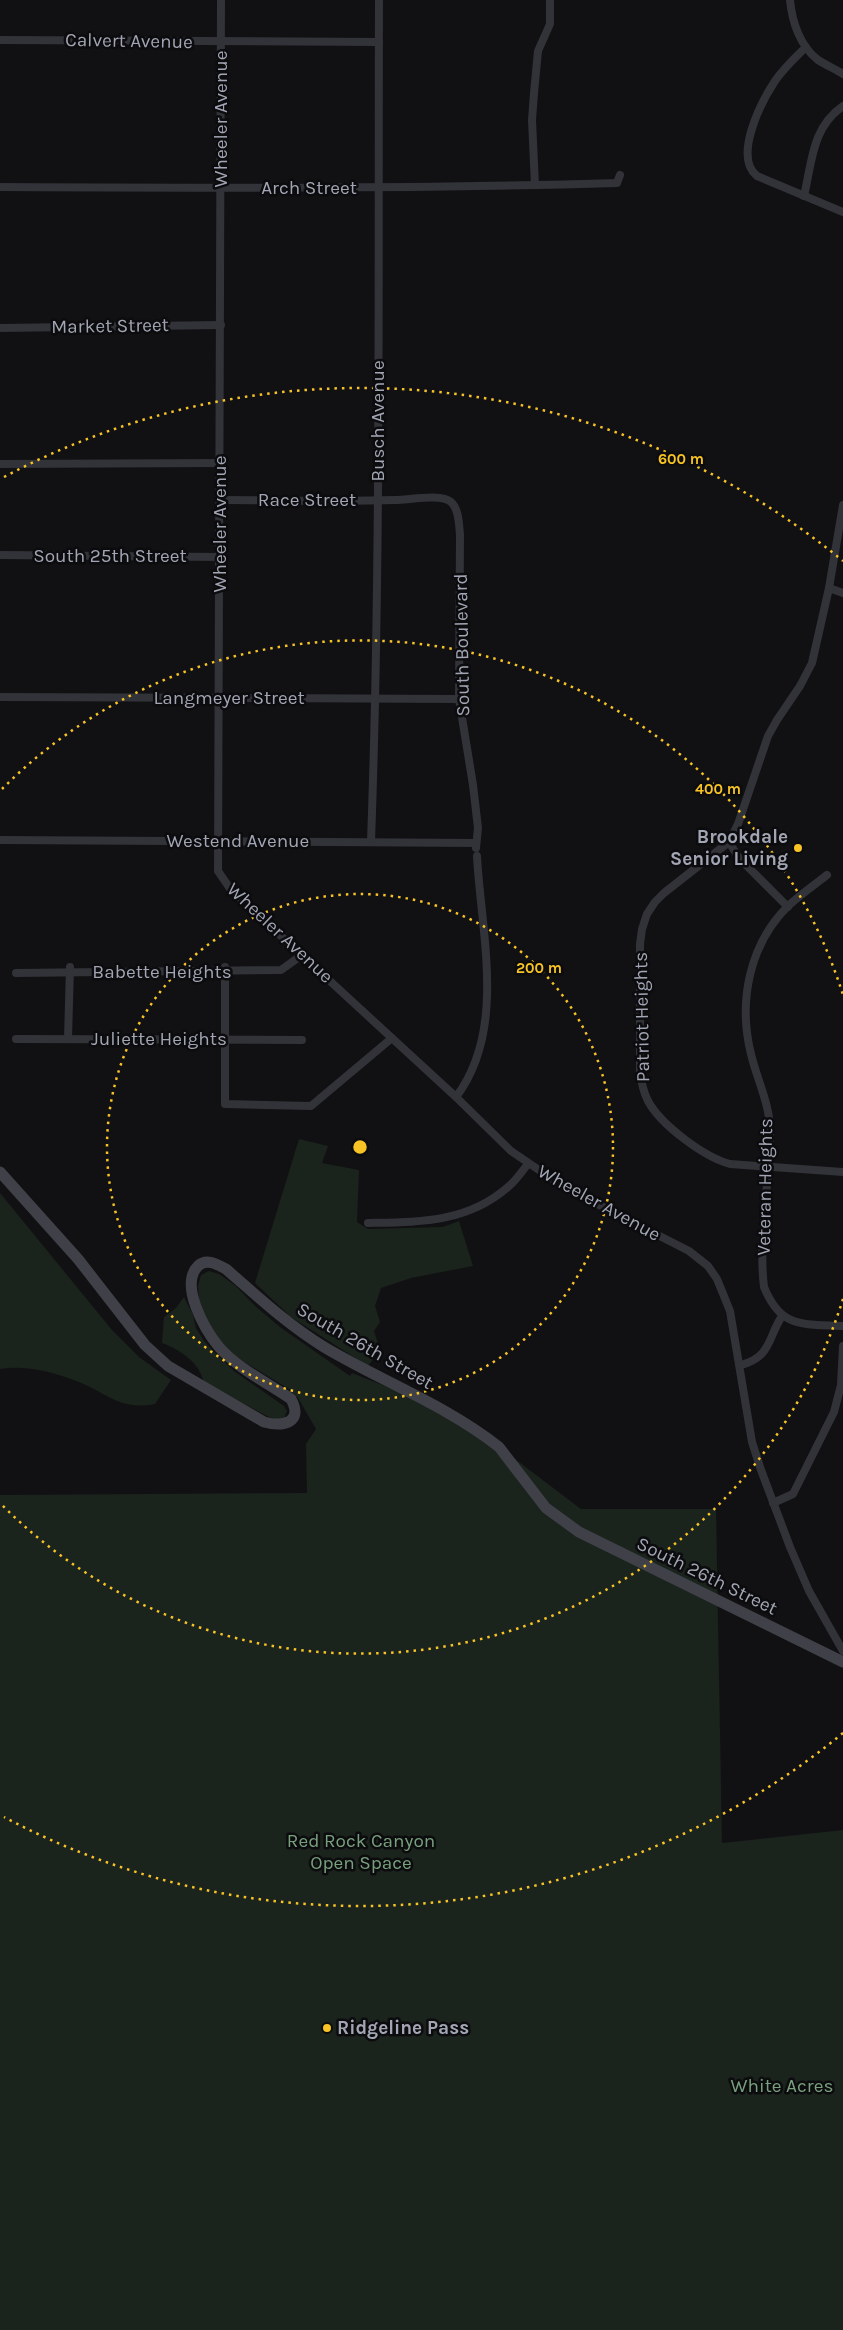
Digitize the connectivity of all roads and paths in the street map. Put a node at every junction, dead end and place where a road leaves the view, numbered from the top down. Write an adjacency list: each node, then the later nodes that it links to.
1 (221, 0): 6 (street, Wheeler Avenue)
2 (379, 0): 7 (street, Busch Avenue)
3 (550, 0): 12 (street)
4 (790, 0): 8 (street)
5 (0, 40): 6 (street, Calvert Avenue)
6 (221, 42): 7 (street, Calvert Avenue); 14 (street, Wheeler Avenue)
7 (379, 42): 15 (street, Busch Avenue)
8 (806, 48): 9 (street); 16 (street)
9 (843, 74)
10 (843, 106): 16 (street)
11 (619, 179): 12 (street, Arch Street)
12 (535, 185): 15 (street, Arch Street)
13 (0, 187): 14 (street, Arch Street)
14 (221, 188): 15 (street, Arch Street); 18 (street, Wheeler Avenue)
15 (379, 188): 23 (street, Busch Avenue)
16 (804, 196): 17 (street)
17 (843, 212)
18 (220, 325): 19 (street, Market Street); 21 (street, Wheeler Avenue)
19 (0, 328)
20 (0, 464): 21 (street)
21 (220, 464): 22 (street, Wheeler Avenue)
22 (220, 500): 23 (street, Race Street); 27 (street, Wheeler Avenue)
23 (378, 500): 24 (street, Race Street); 31 (street, Busch Avenue)
24 (452, 503): 33 (street, South Boulevard)
25 (843, 505): 28 (street, Patriot Heights)
26 (0, 555): 27 (street, South 25th Street)
27 (220, 557): 32 (street, Wheeler Avenue)
28 (829, 588): 29 (street); 37 (street, Patriot Heights)
29 (843, 593)
30 (0, 698): 32 (street, Langmeyer Street)
31 (376, 698): 32 (street, Langmeyer Street); 33 (street, Langmeyer Street); 36 (street, Busch Avenue)
32 (219, 699): 35 (street, Wheeler Avenue)
33 (459, 699): 38 (street, South Boulevard)
34 (0, 840): 35 (street, Westend Avenue)
35 (218, 841): 36 (street, Westend Avenue); 41 (street, Wheeler Avenue)
36 (371, 842): 38 (street, Westend Avenue)
37 (729, 842): 40 (street); 52 (street, Patriot Heights)
38 (476, 849): 50 (street, South Boulevard)
39 (826, 875): 40 (street, Veteran Heights)
40 (788, 907): 52 (street, Veteran Heights)
41 (302, 955): 42 (street, Babette Heights); 45 (street, Wheeler Avenue)
42 (226, 969): 43 (street, Babette Heights); 48 (street)
43 (70, 970): 44 (street, Babette Heights); 47 (street)
44 (16, 973)
45 (392, 1038): 48 (street); 50 (street, Wheeler Avenue)
46 (16, 1039): 47 (street, Juliette Heights)
47 (68, 1039): 48 (street, Juliette Heights)
48 (226, 1040): 49 (street, Juliette Heights)
49 (302, 1040)
50 (456, 1097): 51 (street, Wheeler Avenue)
51 (528, 1164): 55 (street); 59 (street, Wheeler Avenue)
52 (768, 1167): 54 (street, Patriot Heights); 56 (street, Veteran Heights)
53 (0, 1172): 62 (street, South 26th Street)
54 (843, 1172)
55 (368, 1224)
56 (782, 1316): 57 (street); 59 (street)
57 (843, 1326)
58 (843, 1346): 60 (street)
59 (740, 1365): 60 (street, Wheeler Avenue)
60 (773, 1502): 61 (street, Wheeler Avenue)
61 (843, 1652)
62 (843, 1662)

